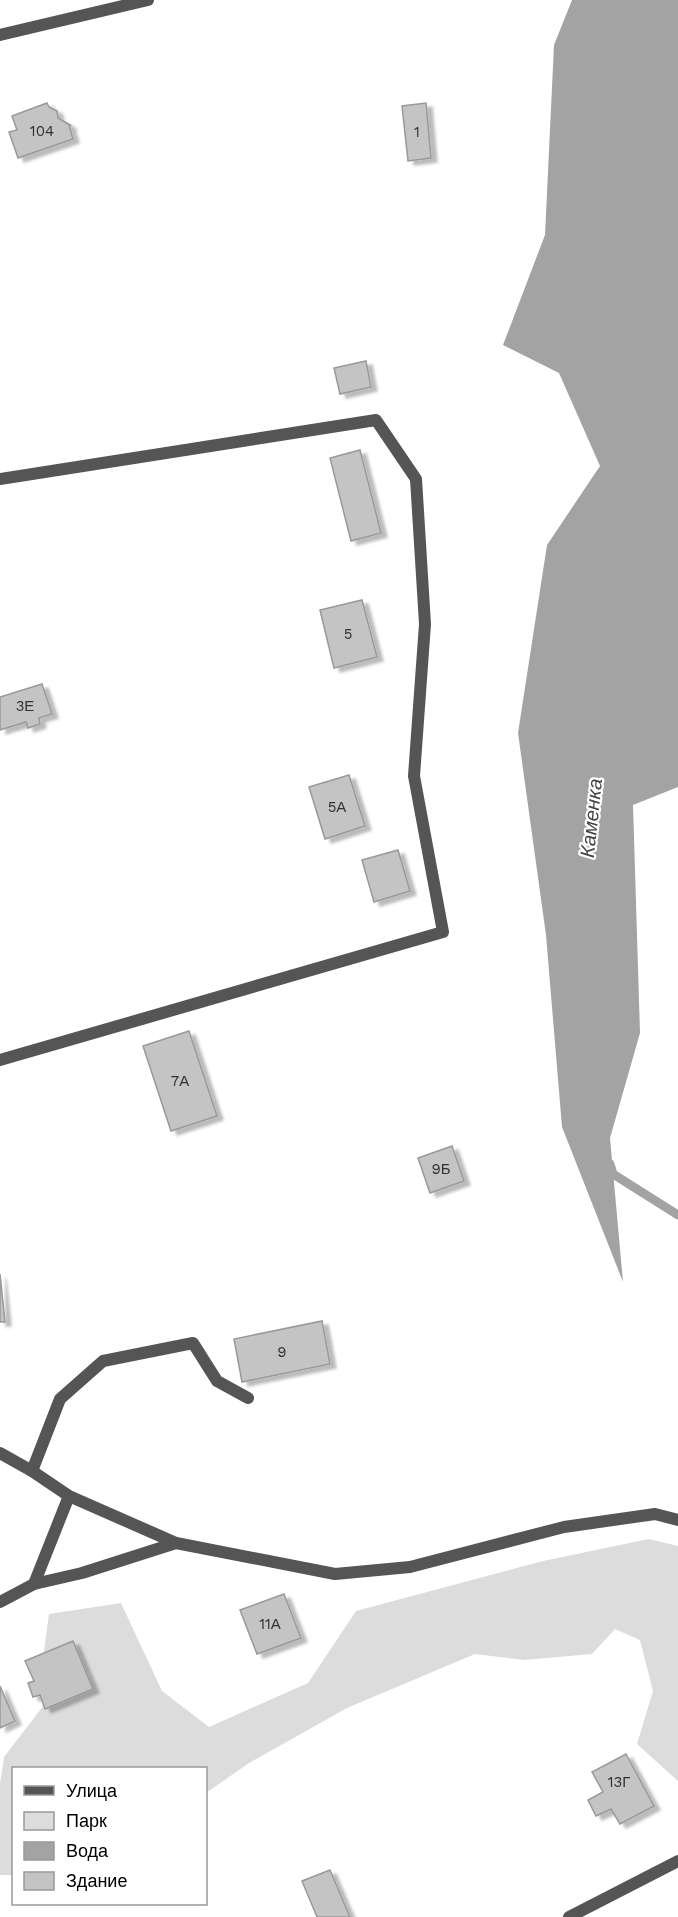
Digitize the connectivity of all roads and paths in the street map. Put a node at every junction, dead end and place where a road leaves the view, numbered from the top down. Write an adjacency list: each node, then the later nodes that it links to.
1 (148, 0): 2 (street)
2 (0, 34)
3 (0, 479): 4 (street)
4 (0, 1060)
5 (248, 1398): 7 (street)
6 (0, 1453): 7 (street)
7 (32, 1471): 8 (street)
8 (69, 1496): 10 (street); 11 (street)
9 (678, 1520): 10 (street)
10 (176, 1543): 11 (street)
11 (34, 1584): 12 (street)
12 (0, 1602)
13 (678, 1861): 14 (street)
14 (568, 1917)

